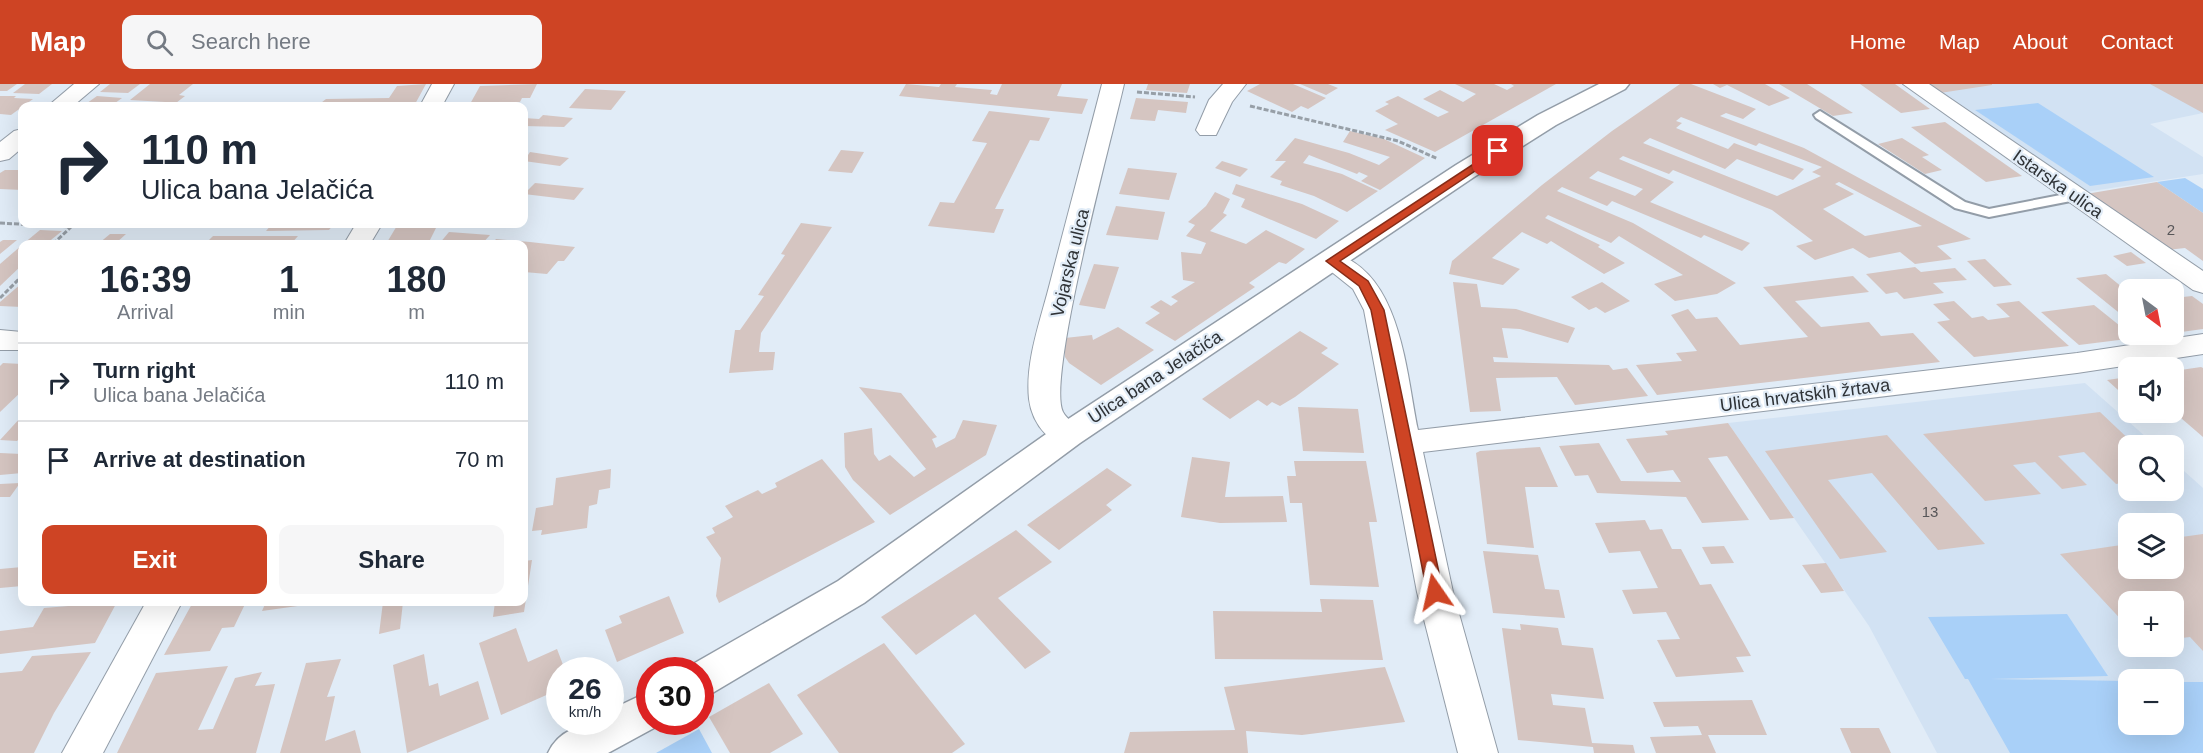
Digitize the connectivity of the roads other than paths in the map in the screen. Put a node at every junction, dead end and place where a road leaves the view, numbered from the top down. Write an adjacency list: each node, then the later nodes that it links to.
1 (88, 84): 7 (street)
2 (443, 84): 8 (street)
3 (1617, 84): 14 (main road, Ulica bana Jelačića)
4 (1914, 84): 13 (street, Istarska ulica)
5 (1112, 87): 19 (street, Vojarska ulica)
6 (1228, 92): 10 (street)
7 (64, 102)
8 (433, 102)
9 (1820, 115): 13 (lane)
10 (1208, 130)
11 (18, 139): 12 (street)
12 (0, 154)
13 (2076, 196): 15 (street, Istarska ulica)
14 (1332, 261): 19 (main road, Ulica bana Jelačića); 20 (street)
15 (2203, 284)
16 (0, 340): 17 (street)
17 (18, 341)
18 (2203, 344): 20 (street, Ulica hrvatskih žrtava)
19 (1068, 435): 22 (main road, Ulica bana Jelačića)
20 (1406, 443): 26 (street)
21 (162, 606): 24 (street)
22 (714, 672)
23 (636, 717): 25 (main road)
24 (82, 753)
25 (570, 753)
26 (1478, 753)

